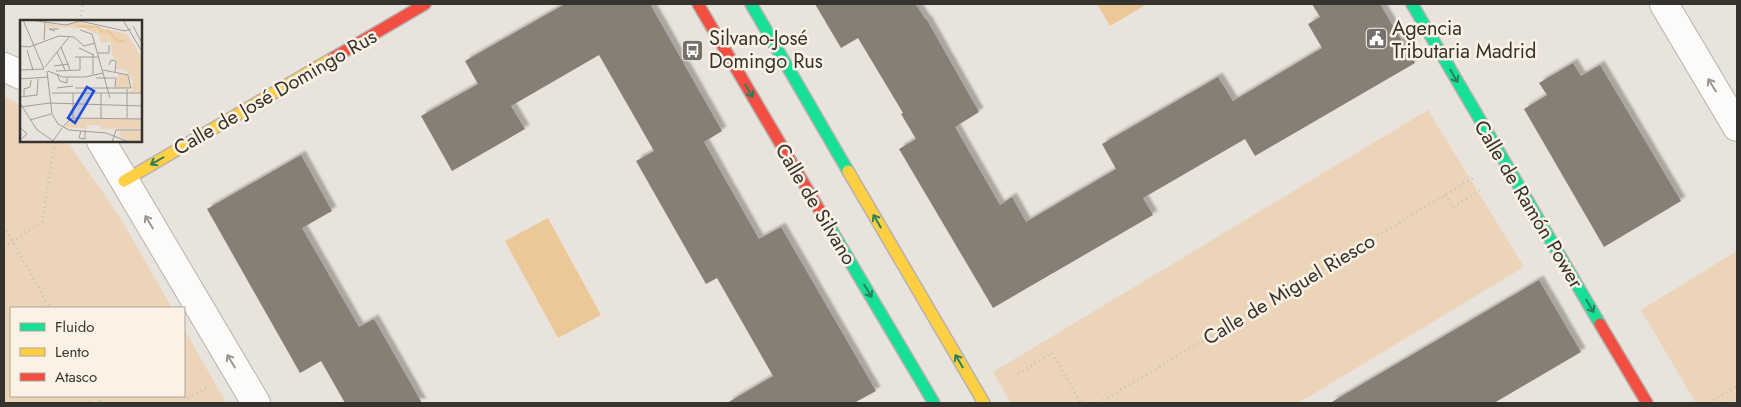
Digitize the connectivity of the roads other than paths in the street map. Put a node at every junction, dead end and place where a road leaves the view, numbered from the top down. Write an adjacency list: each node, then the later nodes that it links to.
1 (426, 4): 10 (street, Calle de José Domingo Rus, one-way to 10)
2 (698, 4): 12 (street, Calle de Silvano, one-way to 12)
3 (751, 4): 13 (street, one-way to 3)
4 (1412, 4): 14 (street, Calle de Ramón Power, one-way to 14)
5 (1664, 4): 8 (street, one-way to 5)
6 (4, 67): 7 (street)
7 (20, 75)
8 (1737, 127)
9 (102, 142): 10 (street)
10 (124, 181): 11 (street, one-way to 10)
11 (256, 403)
12 (934, 403)
13 (984, 403)
14 (1647, 403)

